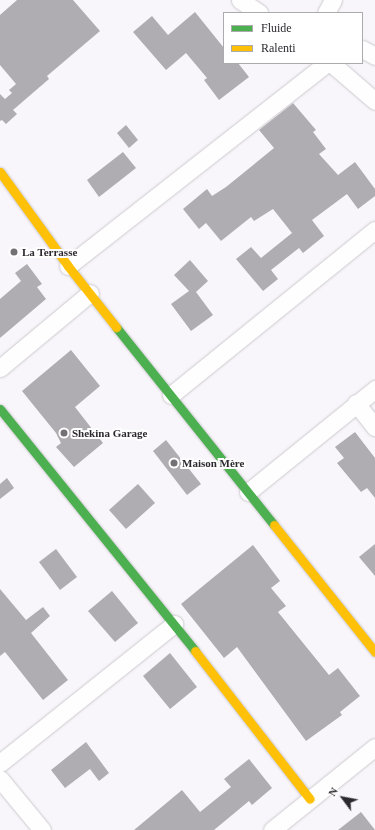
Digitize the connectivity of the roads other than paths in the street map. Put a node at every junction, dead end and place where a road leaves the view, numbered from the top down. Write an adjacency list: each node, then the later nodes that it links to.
1 (240, 0): 3 (street)
2 (333, 0): 4 (street)
3 (258, 12)
4 (327, 12)
5 (363, 49): 6 (street)
6 (375, 56)
7 (326, 64): 12 (street)
8 (332, 64): 9 (street)
9 (375, 101)
10 (0, 172): 12 (main road)
11 (375, 230): 16 (street)
12 (68, 266): 13 (main road)
13 (90, 293): 14 (street); 16 (main road)
14 (0, 368)
15 (375, 389): 17 (street)
16 (171, 395): 20 (main road)
17 (356, 403): 19 (street); 20 (street)
18 (0, 409): 21 (main road)
19 (375, 426)
20 (248, 492): 22 (main road)
21 (174, 624): 24 (street); 26 (main road)
22 (375, 652)
23 (375, 747): 26 (street)
24 (0, 763)
25 (0, 778): 27 (street)
26 (310, 799): 28 (street)
27 (42, 830)
28 (272, 830)

